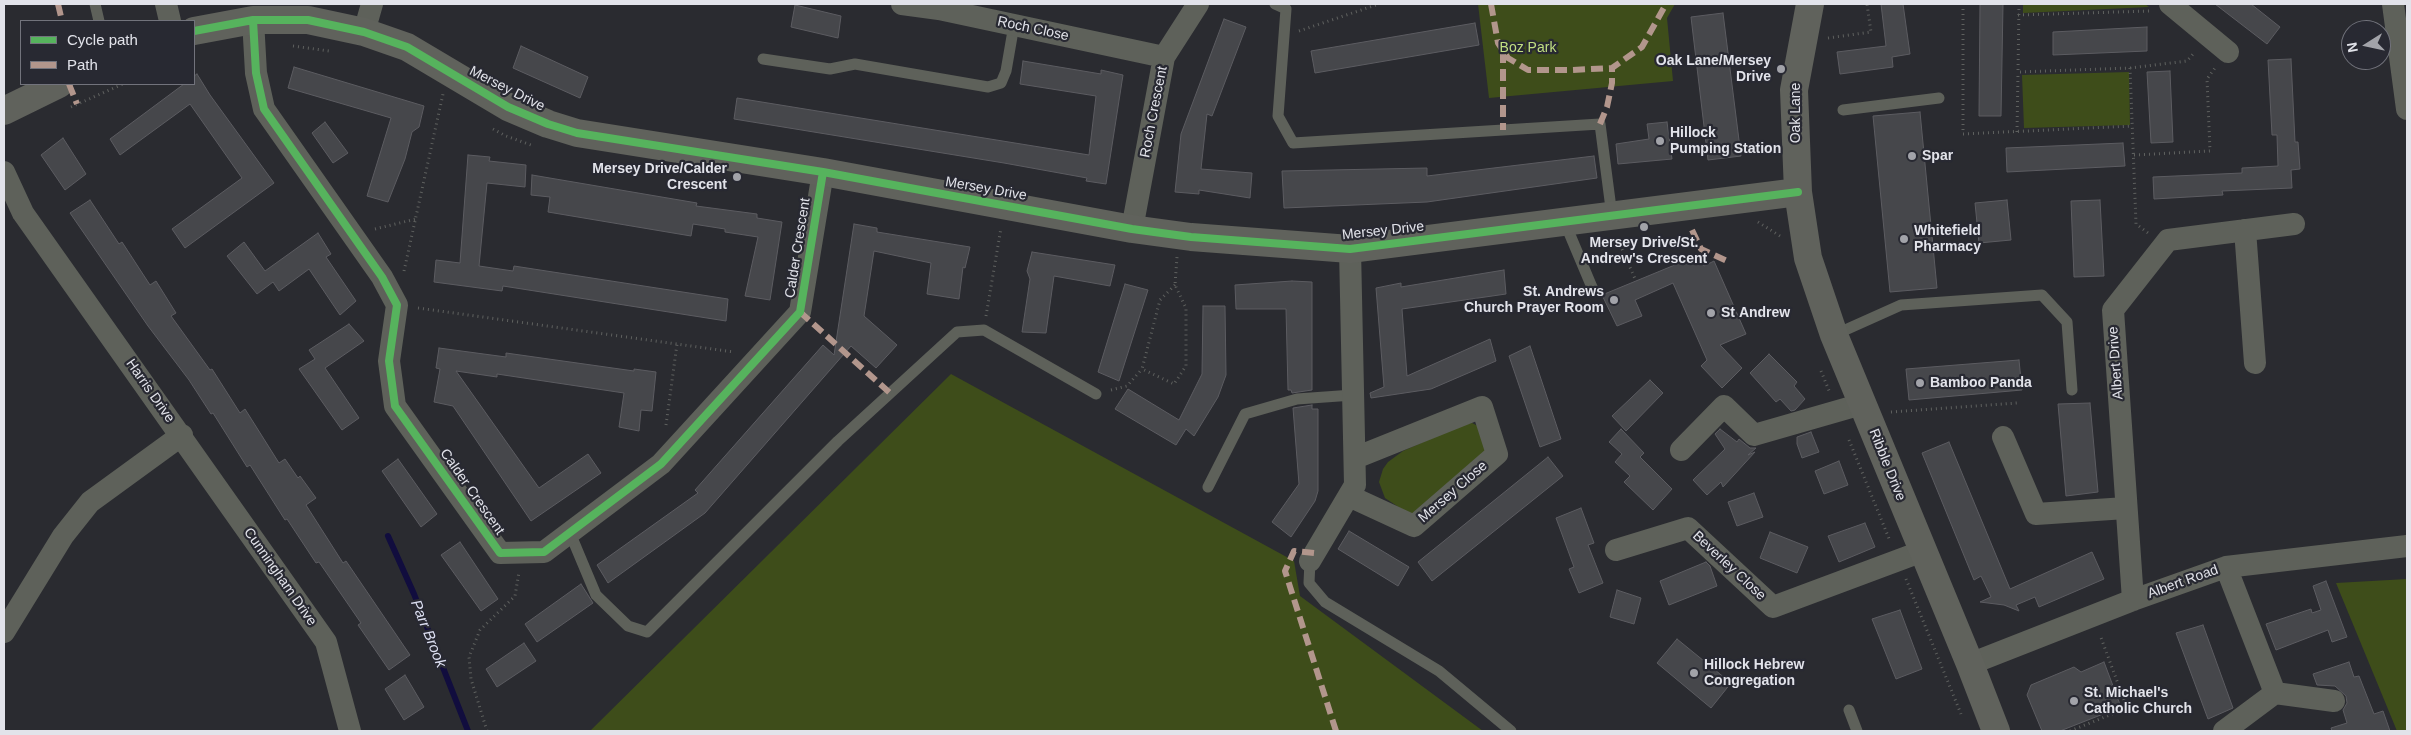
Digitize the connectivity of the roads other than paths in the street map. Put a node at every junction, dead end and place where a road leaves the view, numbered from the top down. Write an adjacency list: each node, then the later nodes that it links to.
1 (95, 4): 10 (lane)
2 (166, 4): 11 (street)
3 (372, 4): 15 (street)
4 (902, 4): 13 (street, Roch Close)
5 (1198, 4): 17 (street, Roch Crescent)
6 (1275, 4): 31 (lane)
7 (1810, 4): 26 (street, Oak Lane)
8 (2393, 4): 21 (street)
9 (2171, 5): 16 (street)
10 (99, 20)
11 (170, 20)
12 (253, 20): 14 (street, Mersey Drive); 15 (street, Mersey Drive); 47 (street, Calder Crescent)
13 (1014, 25): 17 (street, Roch Close); 18 (lane)
14 (195, 31)
15 (364, 32): 25 (street, Mersey Drive)
16 (2228, 52)
17 (1164, 57): 29 (street, Roch Crescent)
18 (763, 59)
19 (57, 85): 23 (street)
20 (1939, 98): 22 (lane)
21 (2407, 109)
22 (1842, 110)
23 (4, 112)
24 (4, 172): 40 (street, Harris Drive)
25 (823, 172): 29 (street, Mersey Drive); 47 (street, Calder Crescent)
26 (1798, 192): 31 (street, Mersey Drive); 34 (street, Ribble Drive)
27 (1565, 222): 31 (street, Mersey Drive); 32 (street, Mersey Drive); 33 (lane)
28 (2294, 224): 30 (street)
29 (1132, 229): 32 (street, Mersey Drive)
30 (2246, 230): 35 (street); 46 (street, Albert Drive)
31 (1613, 232)
32 (1350, 249): 38 (street)
33 (1594, 292)
34 (1834, 335): 36 (lane); 39 (street, Ribble Drive)
35 (2255, 363)
36 (2072, 390)
37 (1096, 394): 47 (lane)
38 (1353, 395): 43 (street); 44 (lane)
39 (1855, 410): 42 (street); 50 (street, Ribble Drive)
40 (182, 435): 54 (street, Harris Drive); 59 (street, Cunningham Drive)
41 (2003, 437): 46 (street)
42 (1681, 450)
43 (1355, 458): 45 (street); 45 (street, Mersey Close)
44 (1208, 486)
45 (1349, 496): 51 (street)
46 (2126, 508): 53 (street, Albert Drive)
47 (570, 533)
48 (2407, 546): 52 (street, Albert Road)
49 (1616, 550): 50 (street, Beverley Close)
50 (1910, 556): 55 (street, Ribble Drive)
51 (1310, 561): 60 (lane)
52 (2226, 567): 53 (street, Albert Road); 56 (street)
53 (2133, 600): 55 (street, Albert Road)
54 (4, 632)
55 (1970, 664): 62 (street, Ribble Drive)
56 (2275, 693): 57 (street); 63 (street)
57 (2334, 701)
58 (1849, 710): 61 (lane)
59 (350, 731)
60 (1510, 731)
61 (1857, 731)
62 (1996, 731)
63 (2224, 731)

